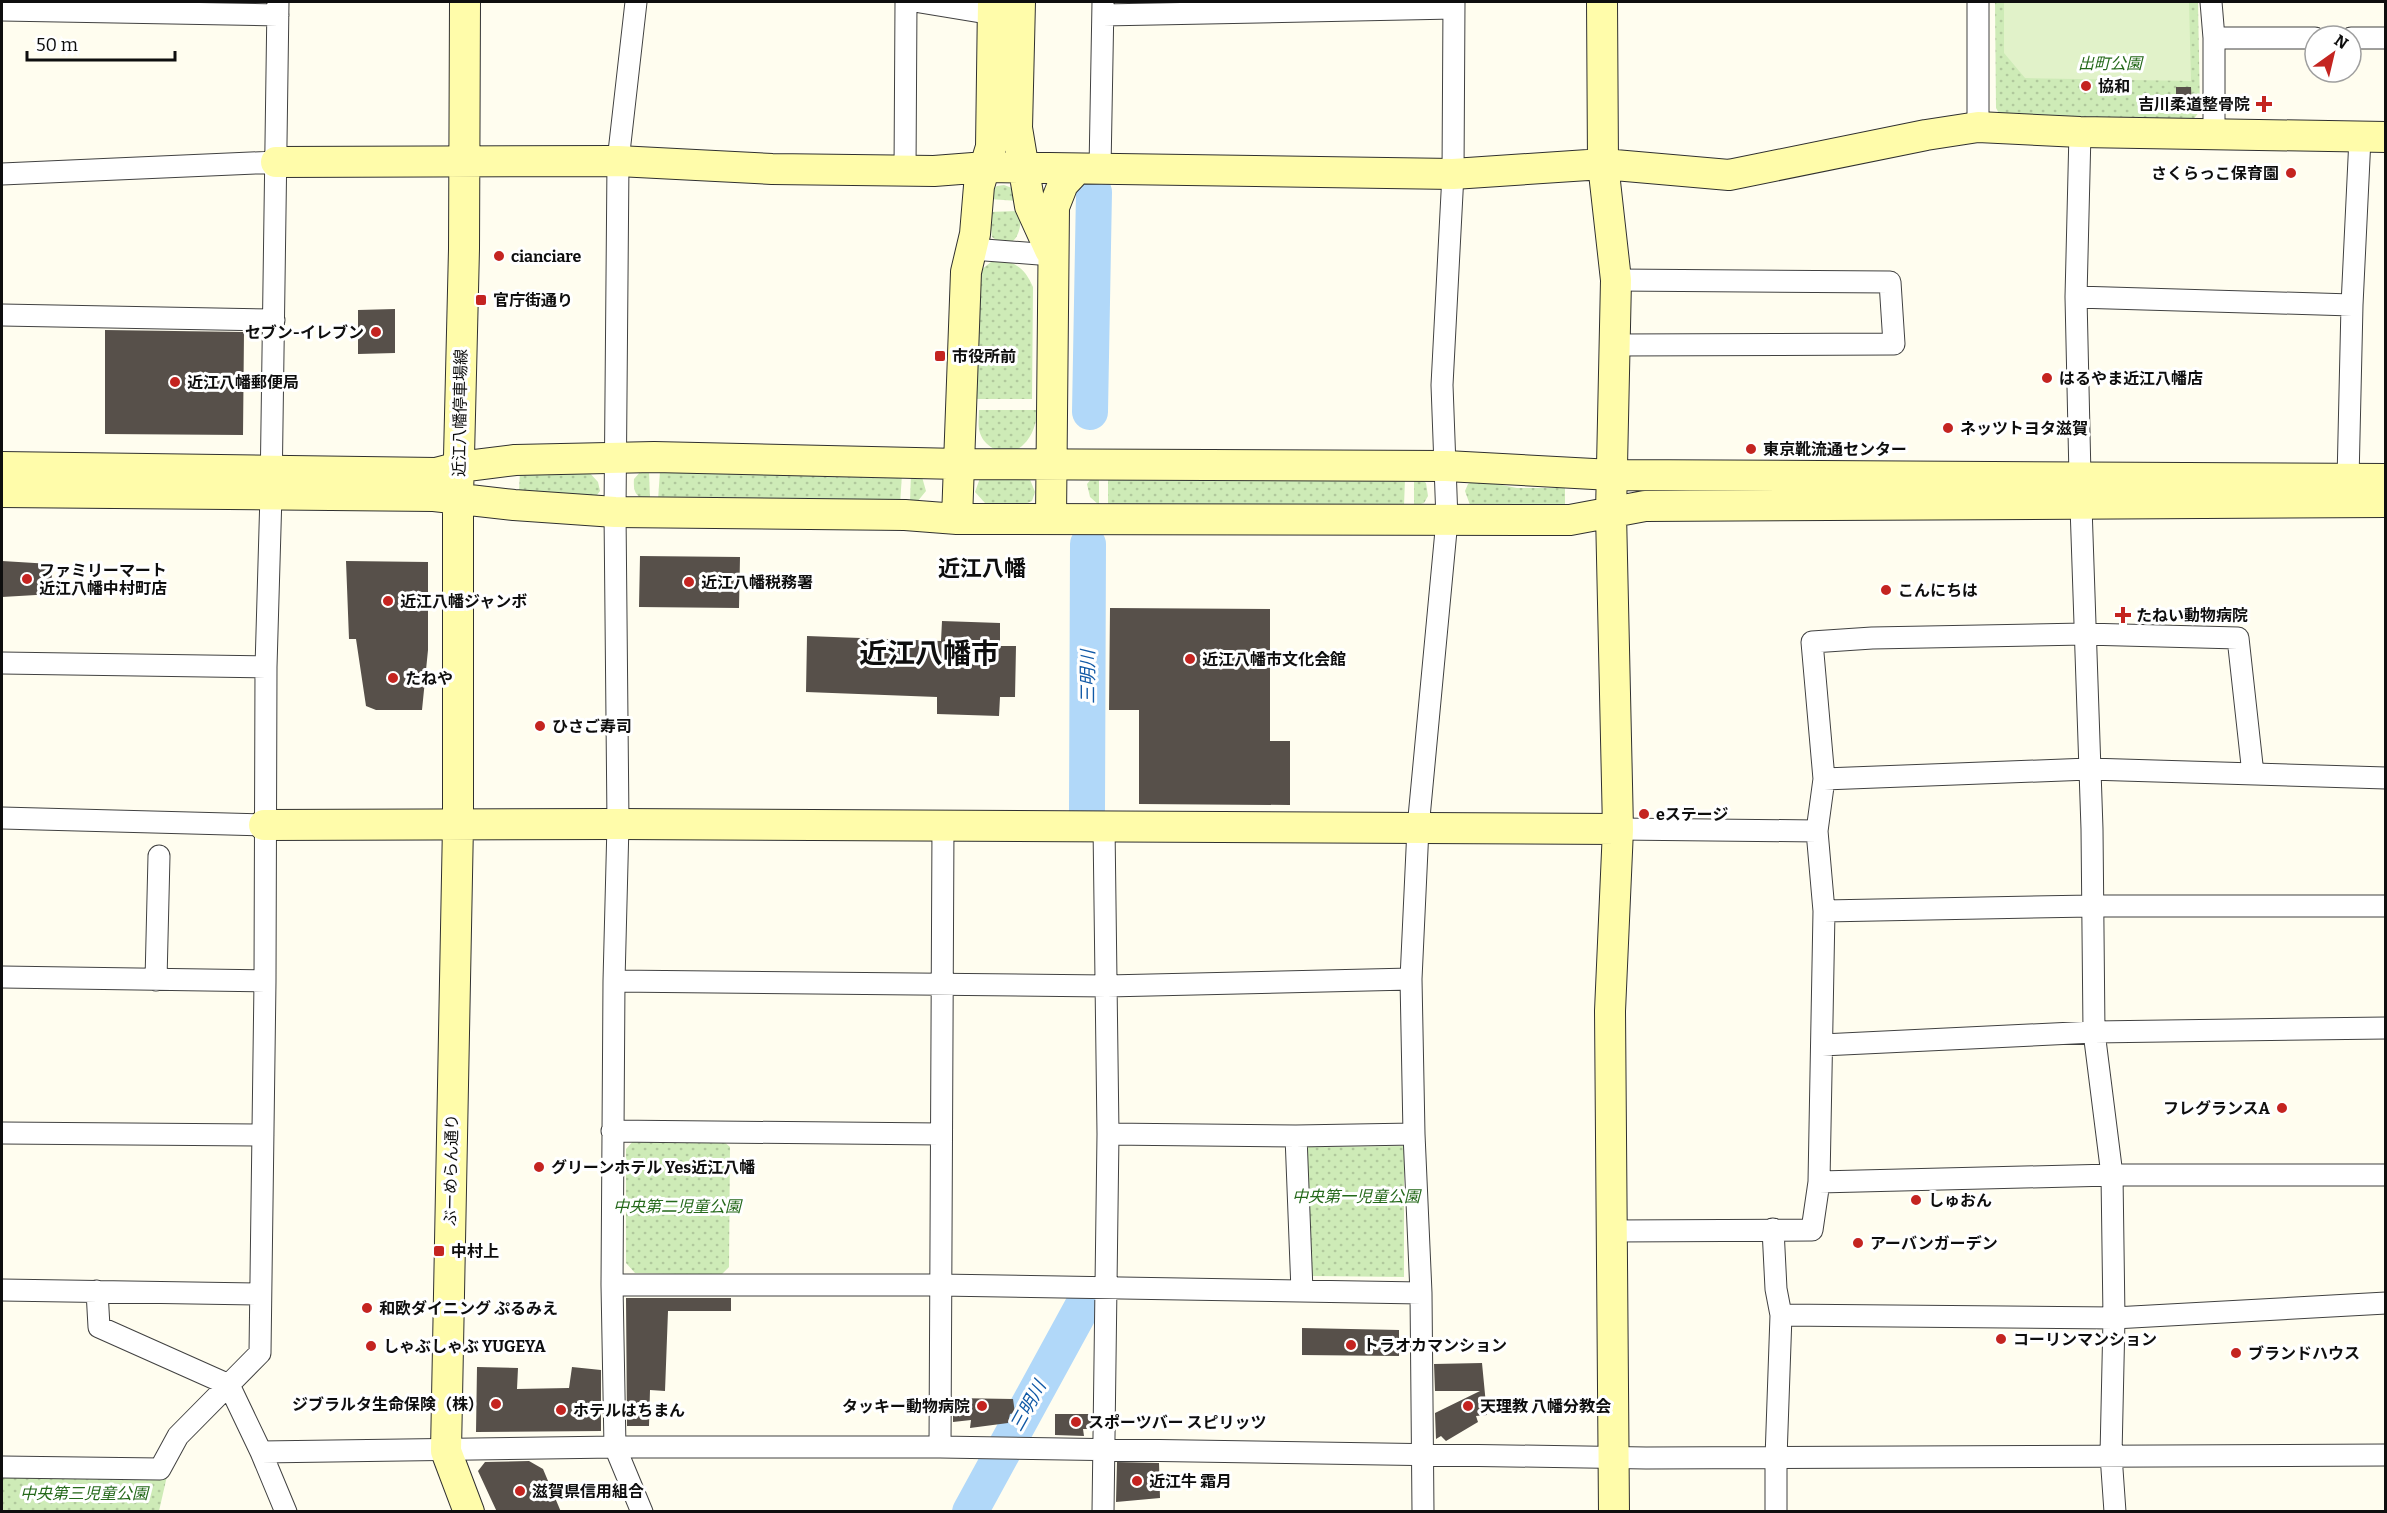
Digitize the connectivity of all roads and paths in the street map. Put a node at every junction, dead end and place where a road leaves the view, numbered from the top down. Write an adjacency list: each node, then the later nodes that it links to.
1 (465, 2): 23 (street, 近江八幡停車場線)
2 (636, 2): 21 (street)
3 (906, 2): 28 (street)
4 (920, 2): 11 (street)
5 (1602, 2): 24 (street)
6 (1978, 2): 17 (street)
7 (2211, 2): 13 (street)
8 (1454, 5): 10 (street); 30 (street)
9 (278, 8): 12 (street); 22 (street)
10 (1103, 8): 27 (street)
11 (1006, 9): 25 (street); 26 (street)
12 (2, 10)
13 (2214, 38): 14 (street); 19 (street)
14 (2303, 38)
15 (2363, 38): 16 (street)
16 (2385, 38)
17 (1978, 127): 18 (street); 24 (street)
18 (2080, 132): 19 (street); 34 (street)
19 (2214, 134): 20 (street)
20 (2373, 137): 35 (street)
21 (618, 161): 23 (street); 28 (street); 39 (street)
22 (276, 162): 23 (street); 29 (street); 37 (street)
23 (463, 163): 44 (street, 近江八幡停車場線)
24 (1603, 164): 30 (street); 33 (street)
25 (986, 167): 26 (street); 28 (street); 31 (street)
26 (1023, 168): 27 (street); 32 (street)
27 (1088, 169): 30 (street); 32 (street)
28 (904, 171)
29 (2, 174)
30 (1454, 174): 42 (street)
31 (972, 249): 32 (street); 40 (street)
32 (1052, 255): 41 (street)
33 (1616, 280): 38 (street); 38 (street)
34 (2076, 297): 35 (street); 49 (street)
35 (2352, 305): 47 (street)
36 (2, 315): 37 (street)
37 (274, 320): 48 (street)
38 (1615, 345): 45 (street)
39 (616, 459): 40 (street); 44 (street); 53 (street)
40 (959, 464): 41 (street); 55 (street)
41 (1052, 465): 42 (street); 56 (street)
42 (1446, 466): 45 (street); 57 (street)
43 (2, 467): 48 (street)
44 (459, 467): 48 (street); 51 (street, 近江八幡停車場線)
45 (1612, 475): 49 (street); 54 (street)
46 (2385, 479): 47 (street)
47 (2348, 480): 49 (street)
48 (272, 482): 50 (street); 51 (street); 60 (street)
49 (2081, 490): 52 (street); 54 (street); 58 (street)
50 (2, 492)
51 (458, 498): 53 (street); 66 (street, 近江八幡停車場線)
52 (2385, 502)
53 (615, 512): 55 (street); 67 (street)
54 (1611, 513): 57 (street); 72 (street)
55 (957, 519): 56 (street)
56 (1051, 519): 57 (street)
57 (1447, 520): 71 (street)
58 (2084, 634): 61 (street); 62 (street); 64 (street)
59 (2, 663): 60 (street)
60 (266, 667): 68 (street)
61 (2089, 769): 62 (street); 64 (street); 75 (street)
62 (2253, 774): 63 (street)
63 (2385, 778)
64 (1824, 779): 73 (street)
65 (2, 818): 68 (street)
66 (458, 824): 67 (street); 68 (street); 115 (street, ぶーめらん通り)
67 (618, 824): 69 (street); 82 (street)
68 (264, 825): 81 (street)
69 (943, 825): 70 (street); 83 (street)
70 (1104, 826): 71 (street); 84 (street)
71 (1419, 828): 72 (street); 79 (street)
72 (1618, 830): 73 (street); 99 (street)
73 (1817, 831): 77 (street)
74 (159, 856): 80 (street)
75 (2092, 906): 76 (street); 77 (street); 86 (street)
76 (2385, 906)
77 (1824, 911): 87 (street)
78 (2, 978): 80 (street)
79 (1411, 979): 84 (street); 92 (street)
80 (156, 980): 81 (street)
81 (265, 981): 93 (street)
82 (614, 981): 83 (street); 88 (street)
83 (943, 985): 84 (street); 90 (street)
84 (1107, 986): 91 (street)
85 (2385, 1029): 86 (street)
86 (2094, 1032): 87 (street); 95 (street)
87 (1822, 1045): 97 (street)
88 (612, 1131): 90 (street); 100 (street)
89 (2, 1132): 93 (street)
90 (940, 1134): 101 (street)
91 (1108, 1134): 94 (street); 102 (street)
92 (1414, 1134): 94 (street); 106 (street)
93 (262, 1135): 107 (street)
94 (1296, 1136): 105 (street)
95 (2112, 1175): 96 (street); 97 (street); 110 (street)
96 (2385, 1175)
97 (1819, 1182): 98 (street)
98 (1773, 1229): 99 (street); 109 (street)
99 (1612, 1231): 120 (street)
100 (612, 1285): 101 (street); 112 (street)
101 (939, 1285): 102 (street); 113 (street)
102 (1107, 1288): 105 (street); 114 (street)
103 (2, 1290): 104 (street)
104 (97, 1291): 107 (street); 111 (street)
105 (1302, 1291): 106 (street)
106 (1420, 1293): 117 (street)
107 (259, 1294): 111 (street)
108 (2385, 1303): 110 (street)
109 (1781, 1315): 110 (street); 121 (street)
110 (2114, 1318): 118 (street)
111 (229, 1385): 116 (street); 122 (street)
112 (615, 1447): 113 (street); 115 (street); 125 (street)
113 (940, 1447): 114 (street)
114 (1103, 1449): 117 (street); 126 (street)
115 (446, 1451): 116 (street); 124 (street, ぶーめらん通り)
116 (261, 1452): 123 (street)
117 (1423, 1455): 120 (street); 127 (street)
118 (2111, 1455): 119 (street); 121 (street); 130 (street)
119 (2385, 1455)
120 (1614, 1457): 121 (street); 128 (street)
121 (1776, 1458): 129 (street)
122 (2, 1467)
123 (286, 1512)
124 (469, 1512)
125 (642, 1512)
126 (1103, 1512)
127 (1424, 1512)
128 (1614, 1512)
129 (1776, 1512)
130 (2115, 1512)

